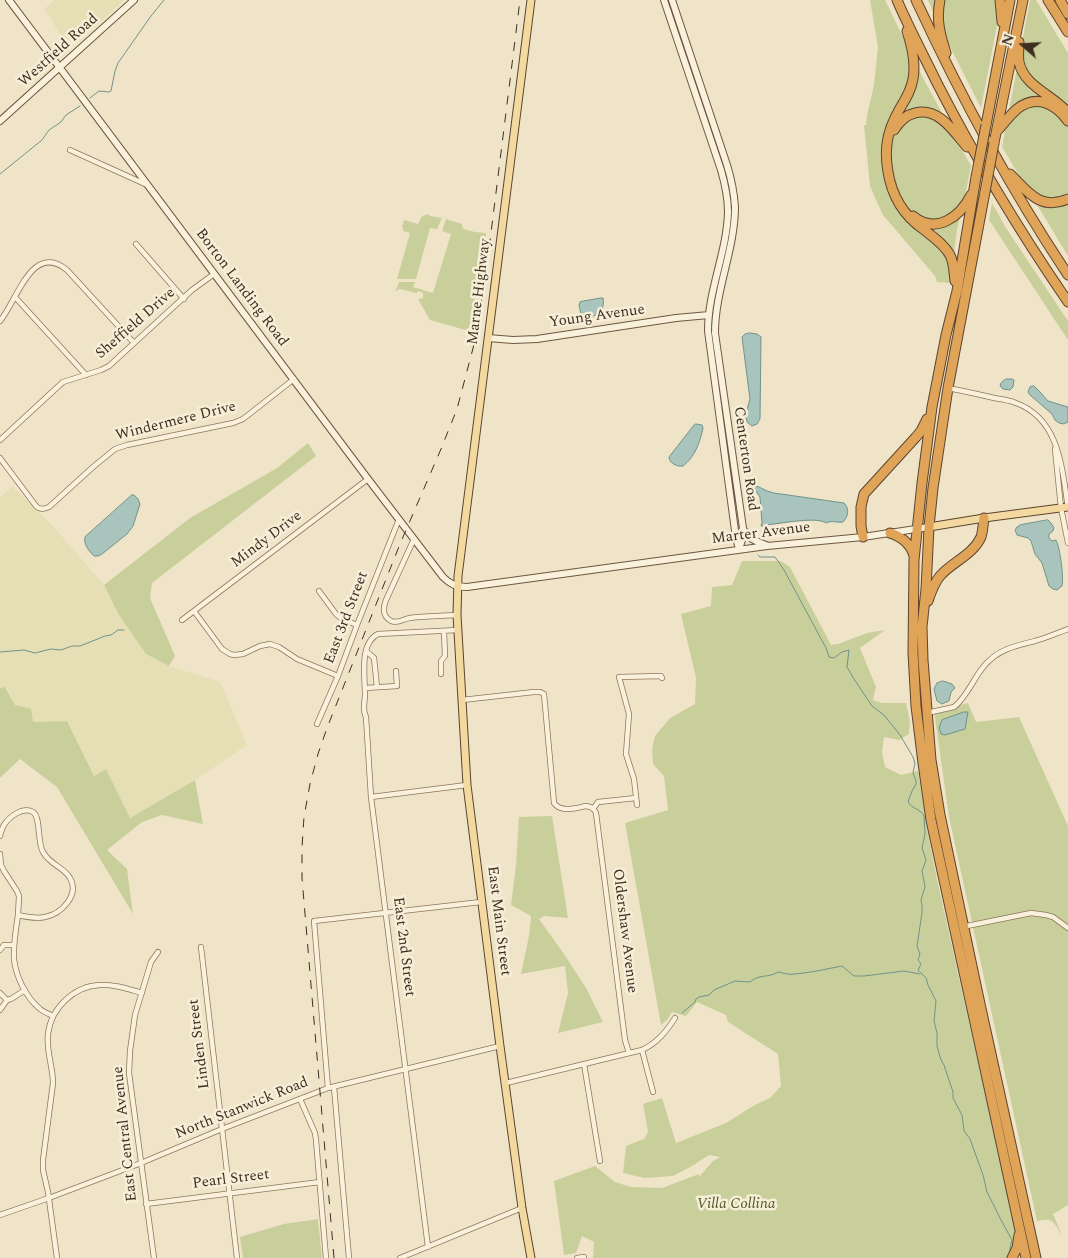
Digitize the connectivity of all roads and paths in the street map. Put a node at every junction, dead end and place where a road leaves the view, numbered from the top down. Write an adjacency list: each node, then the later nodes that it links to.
1 (9, 0): 18 (main road, Borton Landing Road)
2 (134, 0): 18 (main road, Westfield Road)
3 (530, 0): 39 (main road, Marne Highway)
4 (664, 0): 37 (main road, Centerton Road)
5 (672, 0): 52 (main road, Centerton Road)
6 (916, 0): 19 (highway)
7 (940, 0): 19 (highway)
8 (1000, 0): 17 (highway)
9 (1010, 0): 17 (highway)
10 (1023, 0): 15 (highway)
11 (1048, 0): 16 (highway)
12 (1060, 0): 14 (highway)
13 (898, 2): 25 (highway); 33 (highway)
14 (1068, 14)
15 (1019, 23): 20 (highway); 23 (highway)
16 (1068, 32)
17 (1003, 40): 27 (highway, bridge)
18 (60, 67): 21 (main road, Westfield Road); 28 (main road, Borton Landing Road)
19 (954, 80): 26 (highway)
20 (1068, 113)
21 (1, 119)
22 (1068, 121): 23 (highway)
23 (996, 132): 43 (highway, bridge)
24 (70, 150): 28 (street)
25 (979, 160): 27 (highway); 36 (highway)
26 (999, 163): 29 (highway); 32 (highway)
27 (976, 180): 33 (highway)
28 (147, 184): 31 (main road, Borton Landing Road)
29 (1068, 199)
30 (136, 244): 35 (street)
31 (214, 274): 35 (street, Sheffield Drive); 42 (main road, Borton Landing Road)
32 (1068, 275)
33 (957, 291): 44 (highway)
34 (15, 297): 38 (street); 40 (street); 41 (street)
35 (184, 299): 40 (street, Sheffield Drive)
36 (1068, 302)
37 (709, 315): 39 (main road, Young Avenue); 59 (main road, Centerton Road)
38 (0, 321)
39 (488, 338): 61 (main road, Marne Highway)
40 (134, 343): 41 (street, Sheffield Drive)
41 (86, 375): 45 (street, Sheffield Drive)
42 (294, 379): 46 (street, Windermere Drive); 47 (main road, Borton Landing Road)
43 (948, 388): 48 (street); 51 (highway)
44 (932, 407): 53 (highway); 55 (highway)
45 (0, 440)
46 (0, 458)
47 (368, 479): 50 (main road, Borton Landing Road); 63 (street, Mindy Drive)
48 (1066, 508): 49 (main road, Marter Avenue); 57 (street)
49 (984, 518): 51 (main road, Marter Avenue); 67 (highway)
50 (399, 519): 56 (main road, Borton Landing Road); 66 (street, East 3rd Street)
51 (929, 527): 53 (main road, Marter Avenue); 67 (highway)
52 (742, 528): 58 (main road); 59 (main road, Centerton Road)
53 (917, 529): 54 (main road, Marter Avenue); 60 (highway)
54 (890, 533): 55 (main road, Marter Avenue); 60 (highway)
55 (863, 537): 58 (main road, Marter Avenue)
56 (414, 539): 61 (main road, Borton Landing Road); 64 (street)
57 (1068, 543)
58 (767, 546): 59 (main road, Marter Avenue)
59 (739, 549): 61 (main road, Marter Avenue)
60 (914, 560): 93 (highway)
61 (457, 587): 64 (main road, East Main Street)
62 (318, 591): 66 (street)
63 (194, 611): 65 (street, Mindy Drive); 74 (street)
64 (457, 615): 70 (main road, East Main Street)
65 (182, 620)
66 (357, 625): 74 (street, East 3rd Street)
67 (922, 626): 79 (highway)
68 (1068, 629): 79 (street)
69 (444, 630): 70 (street); 71 (street); 73 (street)
70 (458, 630): 78 (main road, East Main Street)
71 (366, 650): 76 (street); 77 (street, East 2nd Street)
72 (396, 671): 76 (street)
73 (441, 674)
74 (338, 676): 80 (street, East 3rd Street)
75 (662, 678): 83 (street)
76 (377, 687): 77 (street)
77 (365, 688): 82 (street, East 2nd Street)
78 (462, 700): 81 (main road, East Main Street); 85 (street)
79 (927, 713): 91 (highway)
80 (317, 724)
81 (467, 785): 82 (street); 88 (main road, East Main Street)
82 (371, 796): 89 (street, East 2nd Street)
83 (636, 798): 84 (street); 85 (street)
84 (637, 805)
85 (594, 810): 107 (street, Oldershaw Avenue)
86 (0, 836): 90 (street)
87 (0, 854): 90 (street)
88 (482, 902): 89 (street); 105 (main road, East Main Street)
89 (386, 913): 109 (street, East 2nd Street); 111 (street)
90 (18, 915): 94 (street)
91 (964, 927): 92 (street); 93 (street); 136 (highway)
92 (1068, 928)
93 (954, 930): 123 (highway)
94 (14, 945): 96 (street); 98 (street)
95 (201, 947): 114 (street, Linden Street)
96 (0, 950)
97 (158, 952): 99 (street, East Central Avenue)
98 (25, 990): 101 (street); 103 (street)
99 (142, 993): 103 (street); 116 (street, East Central Avenue)
100 (0, 994): 101 (street)
101 (7, 1000): 102 (street)
102 (0, 1010)
103 (53, 1016): 119 (street)
104 (674, 1018): 106 (street)
105 (500, 1046): 109 (street, North Stanwick Road); 110 (main road, East Main Street)
106 (642, 1050): 107 (street); 112 (street)
107 (629, 1053): 108 (street)
108 (584, 1064): 110 (street); 115 (street)
109 (406, 1069): 111 (street, North Stanwick Road); 124 (street, East 2nd Street)
110 (506, 1083): 121 (main road, East Main Street)
111 (331, 1088): 113 (street, North Stanwick Road); 130 (street)
112 (652, 1092)
113 (300, 1099): 114 (street, North Stanwick Road); 117 (street)
114 (222, 1129): 116 (street, North Stanwick Road); 118 (street, Linden Street)
115 (600, 1162)
116 (141, 1163): 119 (street, North Stanwick Road); 120 (street, East Central Avenue)
117 (320, 1182): 118 (street, Pearl Street); 129 (street)
118 (230, 1193): 120 (street, Pearl Street); 128 (street, Linden Street)
119 (48, 1198): 122 (street, North Stanwick Road); 126 (street)
120 (146, 1204): 127 (street, East Central Avenue)
121 (522, 1208): 124 (street); 132 (main road, East Main Street)
122 (0, 1215)
123 (1020, 1230): 134 (highway); 135 (highway)
124 (428, 1247): 131 (street)
125 (584, 1257): 133 (street)
126 (57, 1258)
127 (154, 1258)
128 (237, 1258)
129 (326, 1258)
130 (349, 1258)
131 (400, 1258)
132 (531, 1258)
133 (577, 1258)
134 (1012, 1258)
135 (1026, 1258)
136 (1036, 1258)

